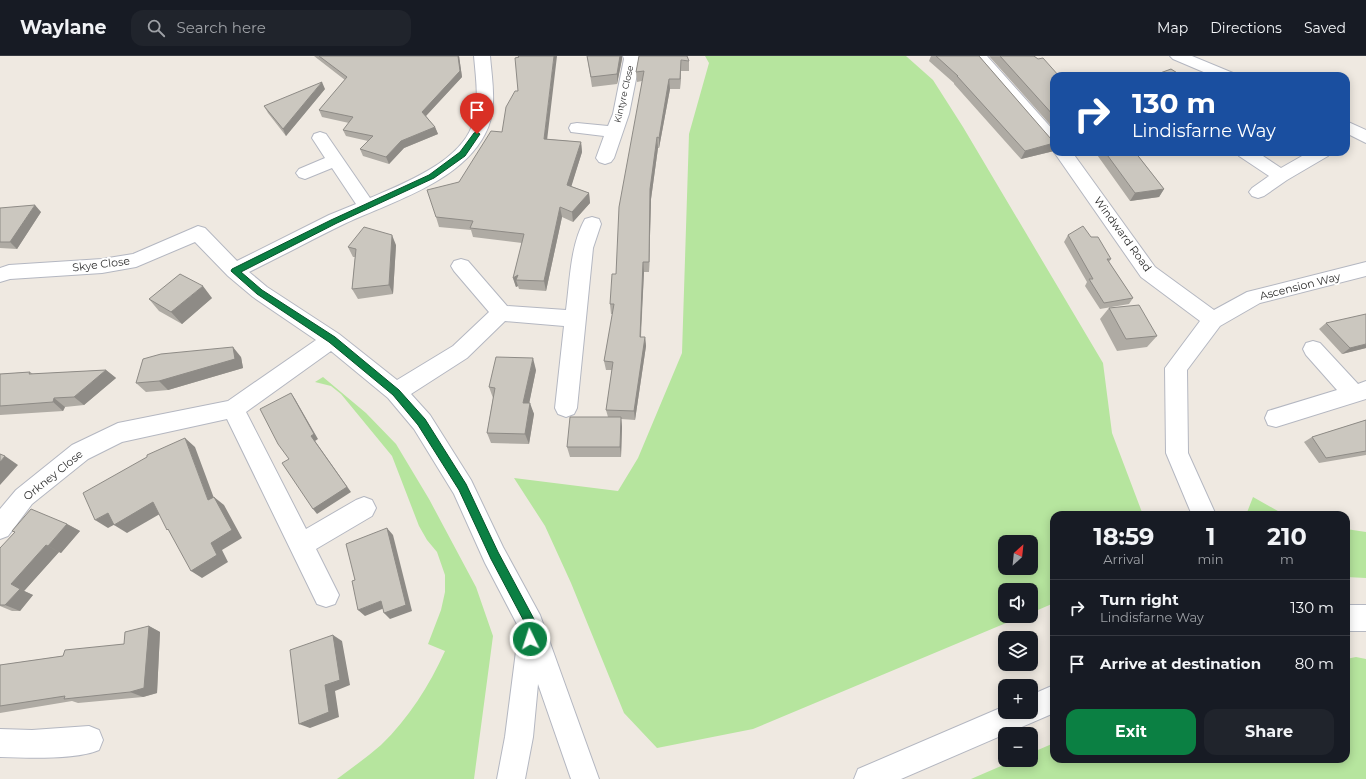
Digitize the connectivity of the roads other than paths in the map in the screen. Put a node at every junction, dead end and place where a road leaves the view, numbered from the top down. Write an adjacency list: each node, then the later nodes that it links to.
1 (482, 56): 18 (street)
2 (631, 56): 7 (street, Kintyre Close)
3 (978, 56): 8 (street)
4 (1178, 56): 5 (street)
5 (1217, 72)
6 (577, 128): 7 (street, Kintyre Close)
7 (614, 132): 13 (street, Kintyre Close)
8 (1050, 137)
9 (320, 138): 14 (street)
10 (1066, 156): 28 (street, Windward Road)
11 (1251, 156): 16 (street)
12 (1315, 156): 16 (street)
13 (605, 158)
14 (335, 160): 15 (street); 18 (street)
15 (305, 173)
16 (1281, 176): 17 (street)
17 (1258, 192)
18 (366, 206): 24 (street)
19 (187, 218): 21 (street)
20 (592, 224): 27 (street)
21 (198, 233): 24 (street); 25 (street, Skye Close)
22 (461, 266): 26 (street)
23 (1366, 270): 28 (street, Ascension Way)
24 (235, 271): 29 (street)
25 (0, 275)
26 (502, 313): 27 (street); 31 (street)
27 (576, 319): 33 (street)
28 (1213, 320): 37 (street, Ascension Way)
29 (332, 340): 31 (street); 34 (street, Orkney Close)
30 (1313, 349): 32 (street)
31 (396, 392): 43 (street)
32 (1360, 392): 35 (street)
33 (566, 408)
34 (233, 410): 38 (street, Orkney Close); 39 (street)
35 (1276, 418)
36 (364, 508): 39 (street)
37 (1202, 511)
38 (0, 528)
39 (300, 545): 40 (street)
40 (326, 595)
41 (1350, 618): 42 (street)
42 (1366, 618)
43 (531, 624): 49 (street); 50 (street)
44 (1050, 701): 45 (street)
45 (1038, 705)
46 (1007, 719): 51 (street)
47 (89, 740): 48 (street)
48 (0, 743)
49 (511, 779)
50 (585, 779)
51 (868, 779)

